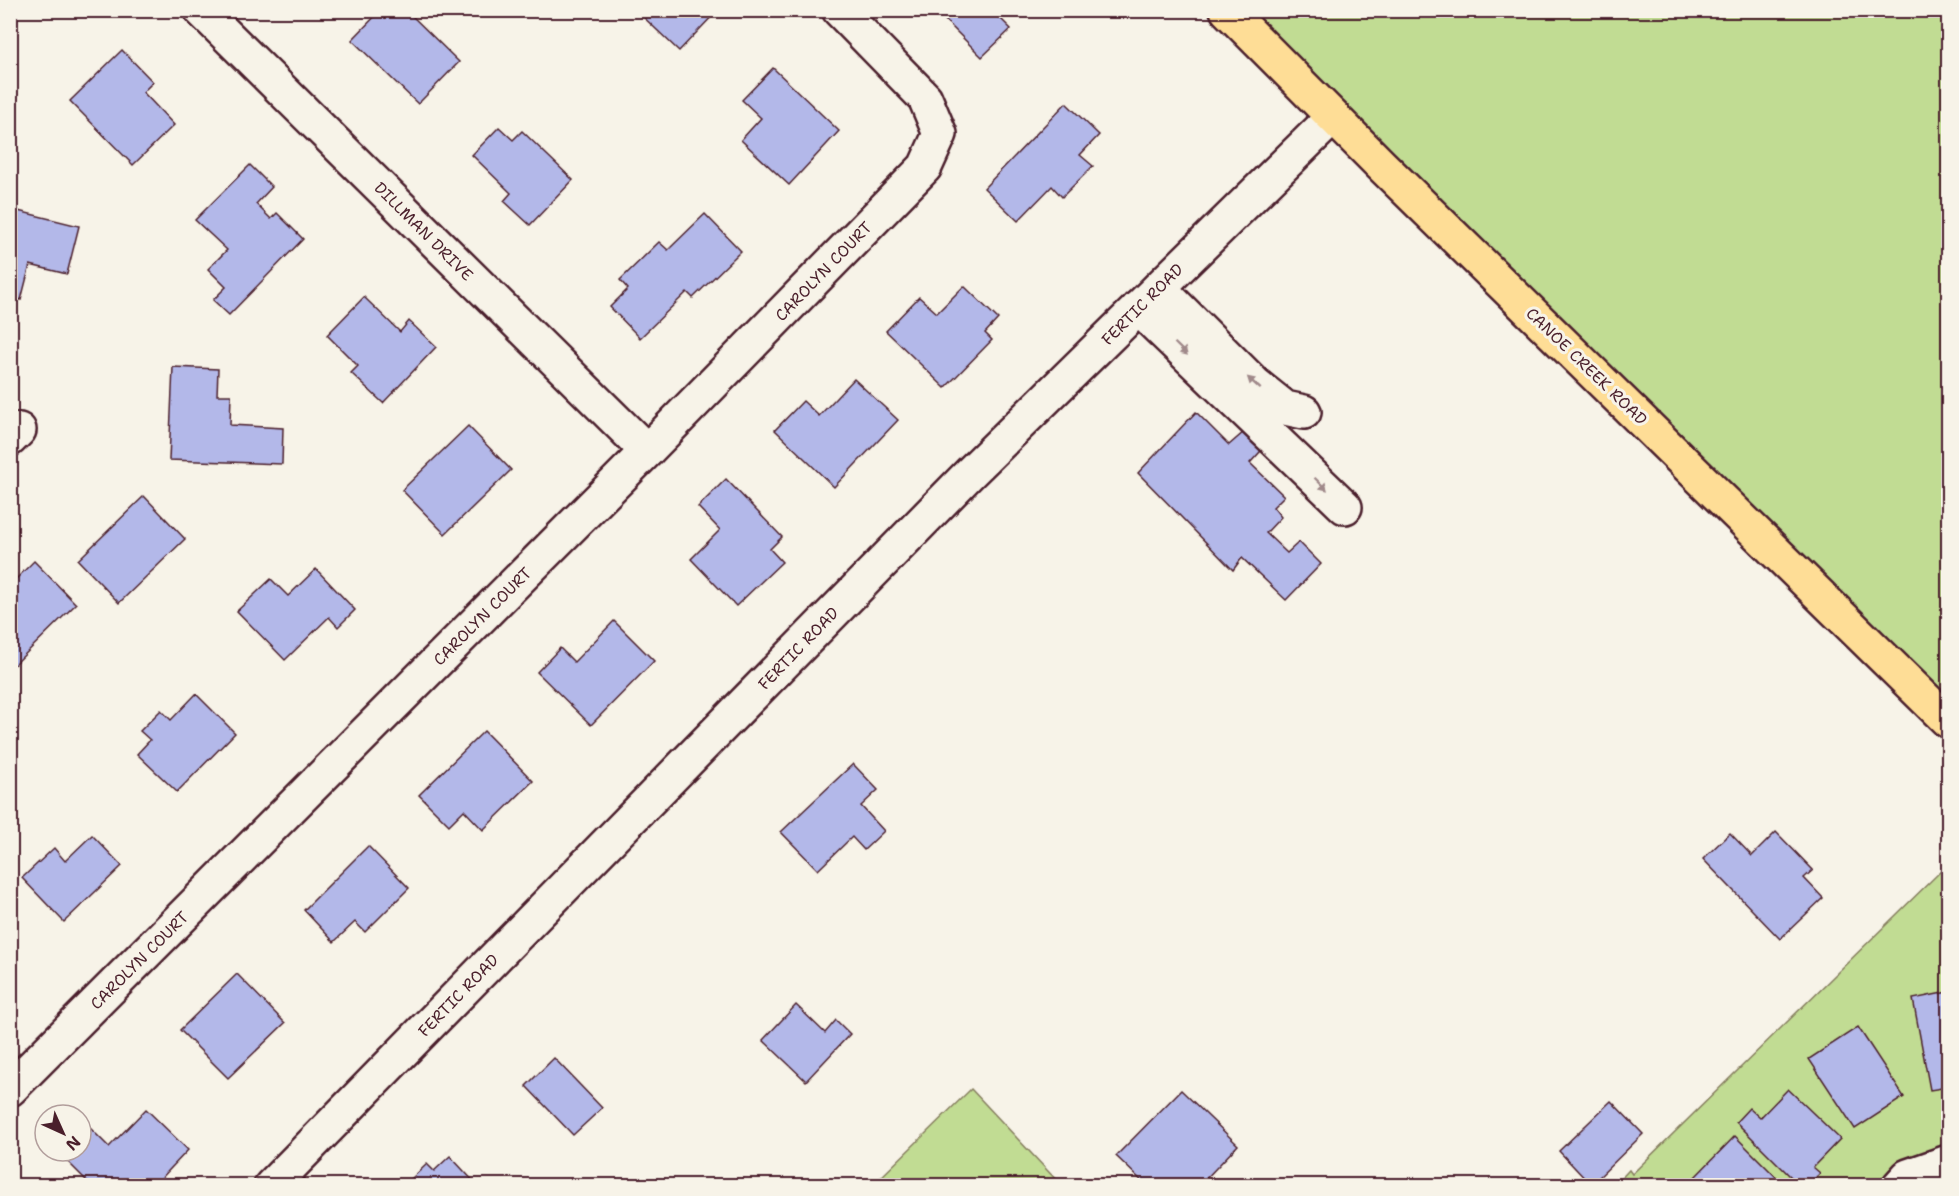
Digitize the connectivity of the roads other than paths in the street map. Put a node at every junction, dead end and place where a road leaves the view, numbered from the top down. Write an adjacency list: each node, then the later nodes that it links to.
1 (201, 10): 7 (street, DILLMAN DRIVE)
2 (839, 10): 7 (street, CAROLYN COURT)
3 (1227, 10): 4 (main road, CANOE CREEK ROAD)
4 (1333, 117): 5 (street, FERTIC ROAD); 9 (main road, CANOE CREEK ROAD)
5 (1148, 298): 6 (street, one-way to 5); 8 (street, one-way to 8); 12 (street, FERTIC ROAD)
6 (1304, 412)
7 (647, 451): 10 (street, CAROLYN COURT)
8 (1345, 507)
9 (1948, 721)
10 (10, 1089)
11 (1948, 1162): 13 (street)
12 (271, 1185)
13 (1899, 1185)

